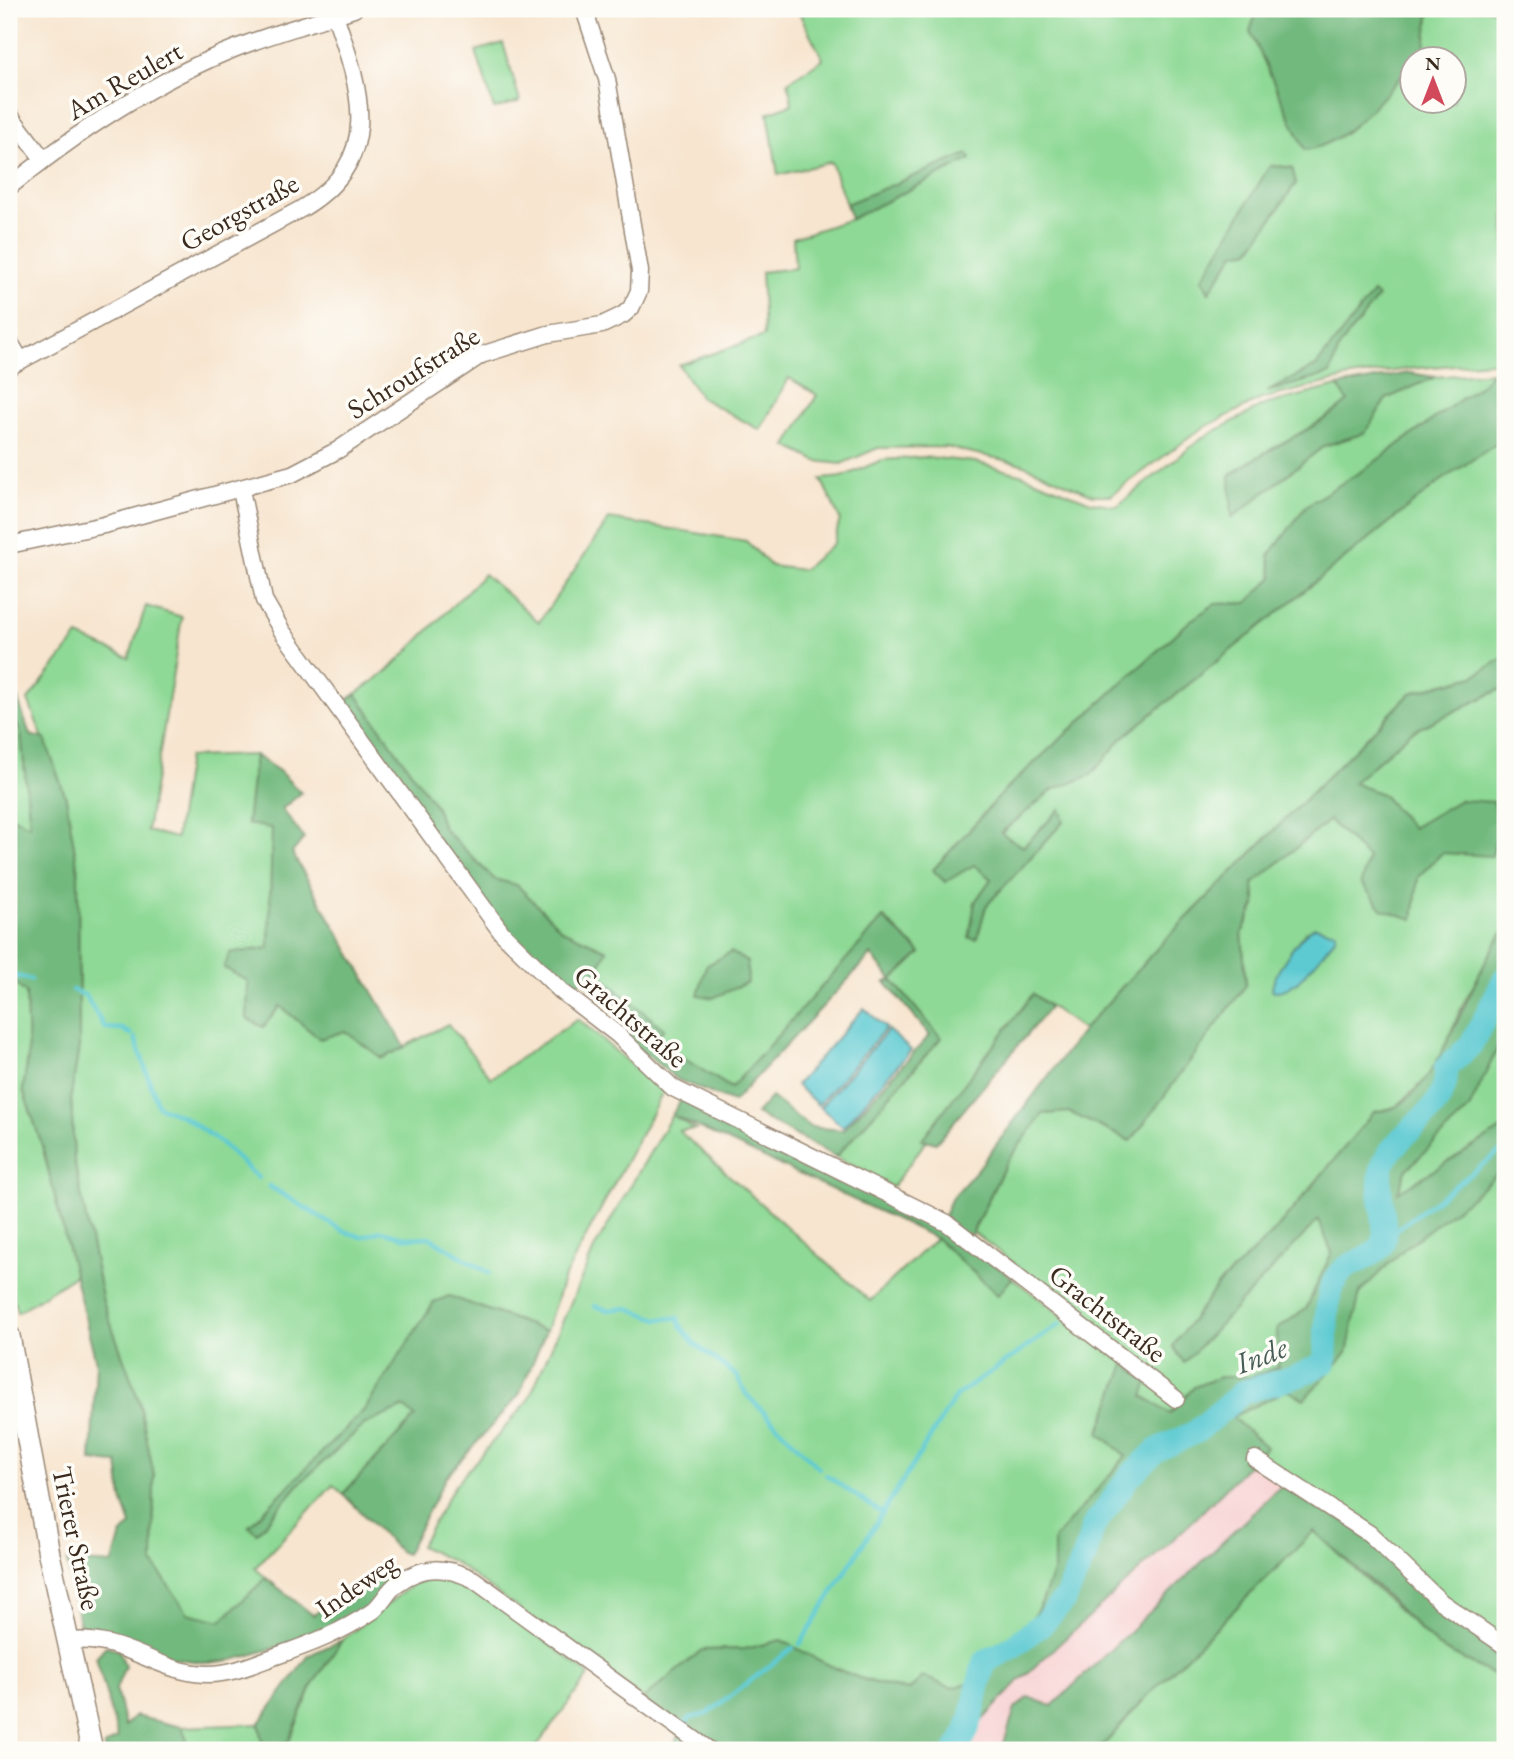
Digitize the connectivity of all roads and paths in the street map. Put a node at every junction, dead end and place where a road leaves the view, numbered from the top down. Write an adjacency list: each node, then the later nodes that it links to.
1 (354, 9): 3 (street, Am Reulert)
2 (584, 9): 9 (street, Schroufstraße)
3 (335, 15): 5 (street, Am Reulert); 8 (street, Georgstraße)
4 (9, 114): 5 (street)
5 (43, 159): 6 (street, Am Reulert)
6 (9, 187)
7 (9, 341): 8 (street)
8 (14, 363)
9 (241, 490): 10 (street, Schroufstraße); 12 (street, Grachtstraße)
10 (9, 545)
11 (9, 1336): 14 (main road, Trierer Straße)
12 (1176, 1399)
13 (1255, 1459): 15 (street)
14 (69, 1642): 16 (main road, Trierer Straße); 17 (street, Indeweg)
15 (1505, 1646)
16 (92, 1750)
17 (709, 1750)

